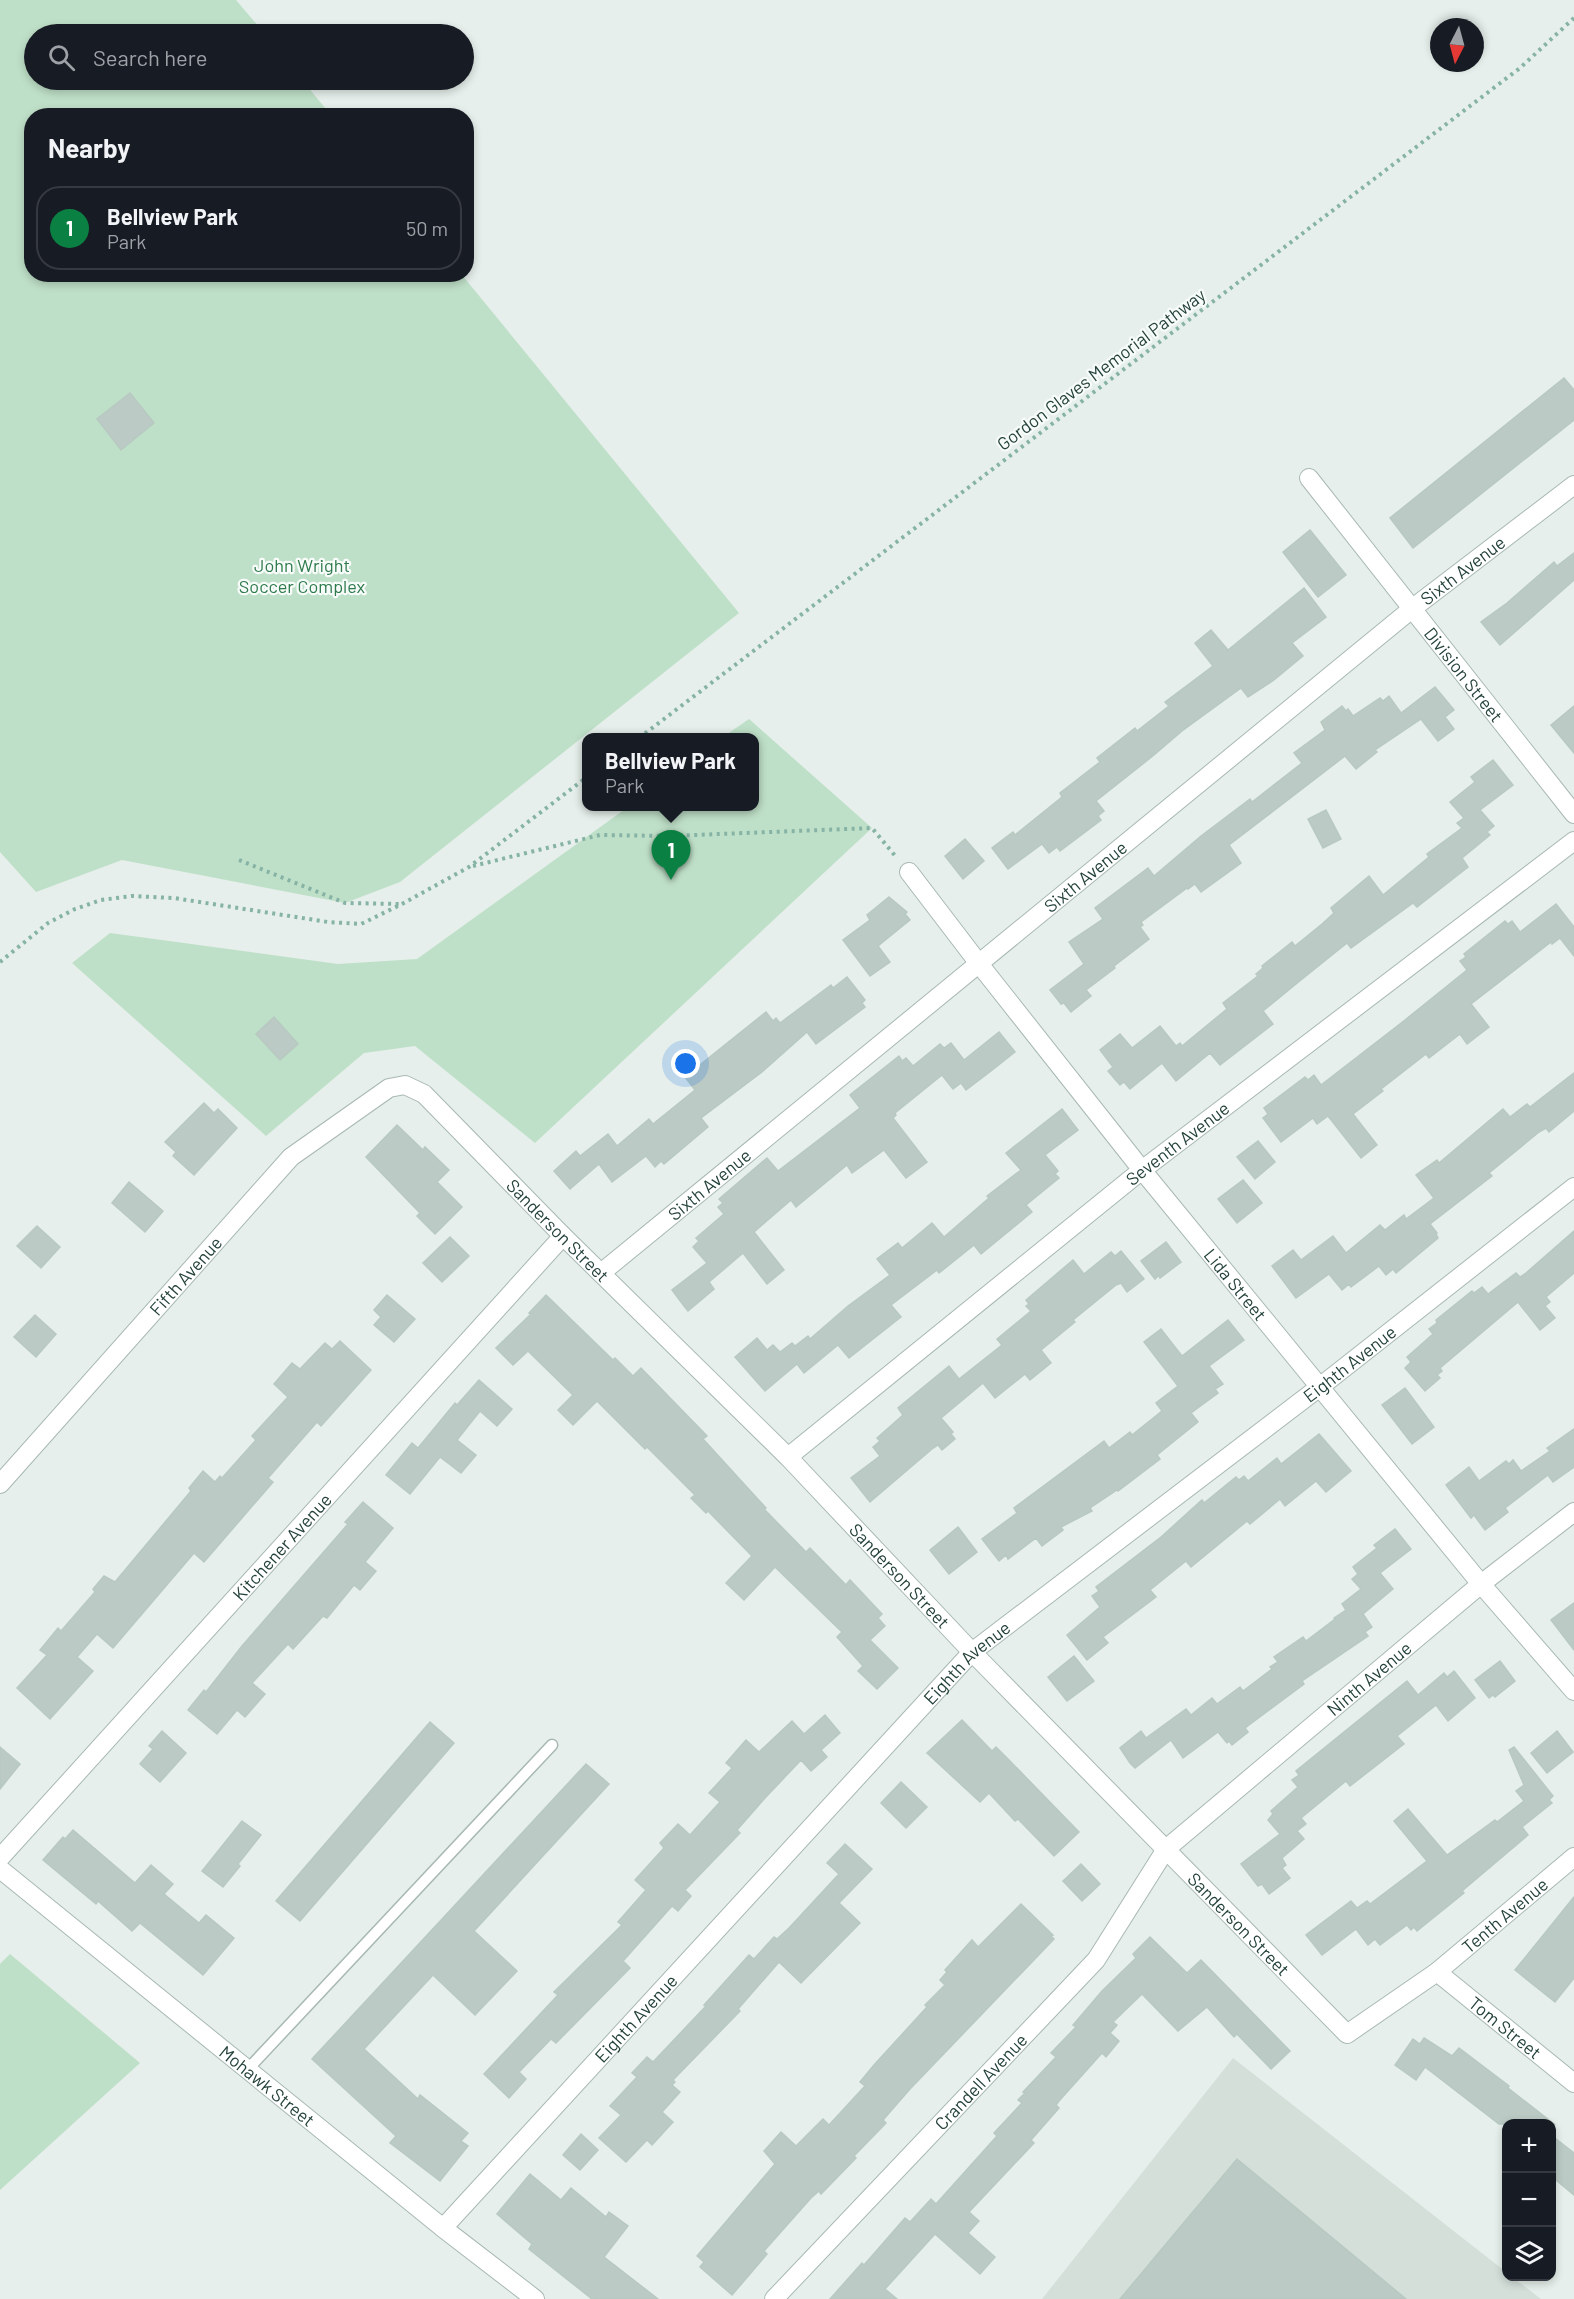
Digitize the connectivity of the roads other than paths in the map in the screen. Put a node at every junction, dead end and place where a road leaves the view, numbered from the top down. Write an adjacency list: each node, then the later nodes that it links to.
1 (1309, 478): 3 (street, Division Street)
2 (1574, 485): 3 (street, Sixth Avenue)
3 (1413, 608): 4 (street, Division Street); 7 (street, Sixth Avenue)
4 (1574, 814)
5 (1574, 841): 9 (street, Seventh Avenue)
6 (909, 872): 7 (street, Lida Street)
7 (980, 965): 9 (street, Lida Street); 12 (street, Sixth Avenue)
8 (389, 1088): 11 (street, Sanderson Street); 15 (street, Fifth Avenue)
9 (1142, 1170): 13 (street, Lida Street); 14 (street, Seventh Avenue)
10 (1574, 1187): 13 (street, Eighth Avenue)
11 (563, 1236): 12 (street, Sanderson Street); 23 (street, Kitchener Avenue)
12 (601, 1273): 14 (street, Sanderson Street)
13 (1321, 1386): 17 (street, Lida Street); 18 (street, Eighth Avenue)
14 (788, 1457): 18 (street, Sanderson Street)
15 (0, 1484)
16 (1574, 1512): 17 (street, Ninth Avenue)
17 (1481, 1584): 19 (street, Lida Street); 21 (street, Ninth Avenue)
18 (972, 1652): 21 (street, Sanderson Street); 28 (street, Eighth Avenue)
19 (1574, 1691)
20 (552, 1745): 26 (lane)
21 (1166, 1849): 25 (street, Sanderson Street); 30 (street, Crandell Avenue)
22 (1574, 1857): 25 (street, Tenth Avenue)
23 (0, 1858)
24 (0, 1869): 26 (street, Mohawk Street)
25 (1437, 1972): 27 (street, Tom Street)
26 (248, 2069): 28 (street, Mohawk Street)
27 (1574, 2083)
28 (443, 2228): 29 (street, Mohawk Street)
29 (535, 2299)
30 (774, 2299)

